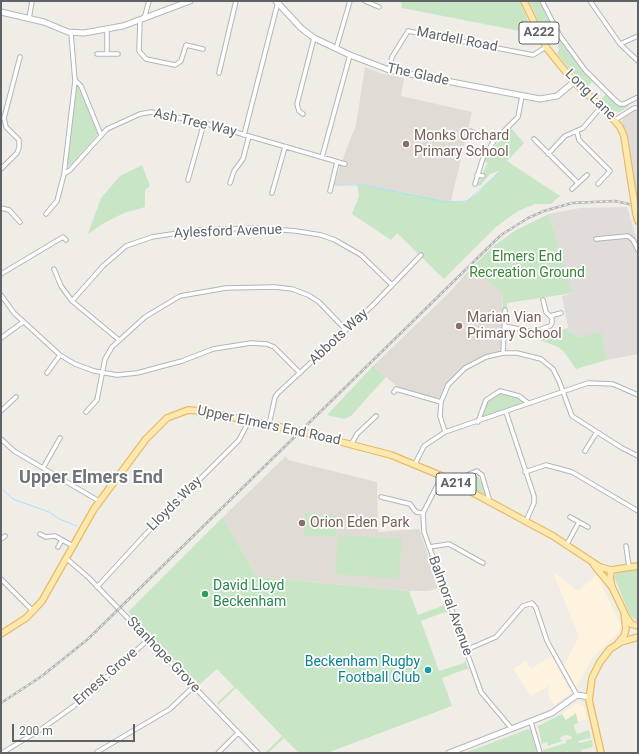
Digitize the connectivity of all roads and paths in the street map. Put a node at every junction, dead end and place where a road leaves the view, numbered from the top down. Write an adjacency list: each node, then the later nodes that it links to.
1 (32, 1): 13 (street)
2 (149, 1): 14 (street)
3 (190, 1): 14 (street)
4 (236, 1): 30 (street)
5 (350, 1): 22 (street)
6 (365, 1): 11 (street)
7 (524, 1): 20 (main road, Long Lane / A222)
8 (542, 1): 34 (street)
9 (590, 1): 19 (street)
10 (277, 2): 18 (street, The Glade); 43 (street)
11 (379, 7)
12 (1, 12): 13 (street)
13 (29, 19): 16 (street)
14 (142, 19): 15 (street); 21 (street)
15 (107, 30): 16 (street); 24 (street)
16 (71, 33): 31 (street)
17 (638, 36): 19 (street)
18 (314, 38): 22 (street, The Glade); 37 (street)
19 (620, 44): 28 (street)
20 (546, 46): 29 (street, Mardell Road); 32 (main road, Long Lane / A222)
21 (203, 49)
22 (336, 49): 26 (street, The Glade)
23 (97, 54): 24 (street)
24 (107, 54): 25 (street)
25 (118, 54)
26 (350, 55): 29 (street, The Glade); 49 (street)
27 (20, 57): 52 (street)
28 (638, 61)
29 (389, 70): 33 (street, The Glade)
30 (219, 73)
31 (75, 80): 42 (street); 53 (street)
32 (574, 82): 33 (street, The Glade); 35 (main road, Long Lane / A222)
33 (522, 96): 46 (street)
34 (638, 97)
35 (601, 107): 38 (main road, Long Lane / A222); 41 (street)
36 (638, 108): 38 (street)
37 (303, 114)
38 (615, 120): 67 (main road, Long Lane / A222, bridge)
39 (204, 123): 42 (street, Ash Tree Way); 43 (street, Ash Tree Way); 57 (street)
40 (470, 131): 46 (street)
41 (577, 132): 48 (street); 61 (street)
42 (101, 135): 53 (street, Ash Tree Way)
43 (244, 135): 44 (street, Ash Tree Way)
44 (249, 136): 47 (street, Ash Tree Way); 58 (street)
45 (534, 139): 48 (street)
46 (494, 141): 54 (street)
47 (285, 147): 49 (street, Ash Tree Way); 64 (street)
48 (548, 154): 59 (street)
49 (322, 157): 50 (street, Ash Tree Way)
50 (336, 162): 51 (street, Ash Tree Way); 63 (street)
51 (345, 164)
52 (1, 169)
53 (64, 174): 66 (street)
54 (477, 175): 56 (street); 60 (street)
55 (587, 175): 59 (street)
56 (483, 176)
57 (188, 180)
58 (230, 183)
59 (578, 183): 62 (street)
60 (475, 184)
61 (598, 184)
62 (572, 190)
63 (330, 191)
64 (272, 193)
65 (1, 208): 68 (street)
66 (46, 214)
67 (638, 221)
68 (20, 222)
69 (596, 238): 71 (street)
70 (66, 240): 74 (street)
71 (638, 250)
72 (421, 255): 75 (street, Abbots Way)
73 (54, 269): 78 (street)
74 (1, 274)
75 (392, 285): 78 (street, Aylesford Avenue); 84 (street, Abbots Way)
76 (1, 295): 82 (street)
77 (543, 300): 81 (street)
78 (72, 301): 86 (street)
79 (505, 310): 83 (street)
80 (561, 312): 81 (street)
81 (550, 316): 83 (street)
82 (23, 322): 85 (street); 88 (street)
83 (505, 326): 87 (street)
84 (346, 330): 86 (street); 91 (street, Abbots Way)
85 (1, 338)
86 (119, 340): 90 (street)
87 (503, 353): 93 (street); 96 (street)
88 (60, 355): 89 (street); 90 (street)
89 (48, 373)
90 (102, 373): 91 (street); 99 (street)
91 (300, 373): 104 (street, Abbots Way)
92 (394, 392): 96 (street)
93 (563, 392): 94 (street); 97 (street); 106 (street)
94 (638, 394)
95 (16, 397): 98 (street)
96 (441, 402): 105 (street)
97 (528, 403): 100 (street); 103 (street)
98 (1, 411)
99 (86, 412)
100 (506, 412): 103 (street); 114 (street)
101 (376, 416): 109 (street)
102 (249, 421): 104 (main road, Upper Elmers End Road / A214); 118 (main road, Upper Elmers End Road / A214); 143 (street, Lloyds Way)
103 (478, 422): 105 (street)
104 (269, 425): 109 (main road, Upper Elmers End Road / A214)
105 (445, 432): 112 (street)
106 (597, 432): 110 (street); 111 (street)
107 (60, 438): 113 (street)
108 (1, 439): 113 (street)
109 (352, 444): 112 (main road, Upper Elmers End Road / A214)
110 (585, 451)
111 (638, 456)
112 (415, 464): 115 (main road, Upper Elmers End Road / A214)
113 (43, 468): 118 (street)
114 (525, 472): 120 (street); 123 (street)
115 (442, 476): 116 (main road, Upper Elmers End Road / A214); 121 (street)
116 (452, 481): 119 (main road, Upper Elmers End Road / A214); 119 (street)
117 (381, 498): 121 (street)
118 (99, 501): 131 (main road, Upper Elmers End Road / A214)
119 (490, 502): 123 (main road, Upper Elmers End Road / A214)
120 (638, 511)
121 (423, 513): 134 (street, Balmoral Avenue)
122 (570, 517): 124 (street)
123 (526, 521): 130 (main road, Upper Elmers End Road / A214)
124 (579, 522): 125 (street); 130 (street)
125 (588, 527)
126 (40, 534): 129 (street)
127 (5, 536): 128 (street)
128 (1, 539)
129 (62, 540): 131 (street); 133 (street)
130 (567, 544): 137 (main road, Upper Elmers End Road / A214)
131 (73, 546): 135 (main road, Upper Elmers End Road / A214)
132 (626, 546): 139 (street)
133 (58, 547)
134 (429, 547): 136 (street); 151 (street, Balmoral Avenue)
135 (66, 558): 143 (street, Stanhope Grove); 144 (main road, Upper Elmers End Road / A214)
136 (483, 563)
137 (594, 564): 140 (main road); 142 (main road)
138 (638, 566): 139 (main road)
139 (629, 567): 140 (main road)
140 (611, 570): 142 (main road)
141 (1, 579): 144 (street)
142 (607, 579): 145 (main road)
143 (97, 587): 149 (street, Stanhope Grove)
144 (33, 611): 147 (main road, Upper Elmers End Road / A214)
145 (624, 612): 146 (main road); 150 (main road)
146 (638, 626)
147 (1, 634)
148 (638, 636): 150 (main road)
149 (149, 639): 152 (street, Stanhope Grove); 159 (street, Ernest Grove)
150 (614, 646): 154 (main road)
151 (466, 650): 153 (street); 156 (street, Balmoral Avenue)
152 (194, 686): 157 (street, Stanhope Grove); 158 (street)
153 (577, 695): 154 (street); 155 (street)
154 (589, 697): 164 (main road)
155 (531, 722): 156 (street); 163 (street)
156 (512, 729): 162 (street)
157 (238, 733): 160 (street); 161 (street, Stanhope Grove)
158 (97, 752)
159 (2, 753)
160 (218, 753)
161 (258, 753)
162 (449, 753)
163 (540, 753)
164 (601, 753)

